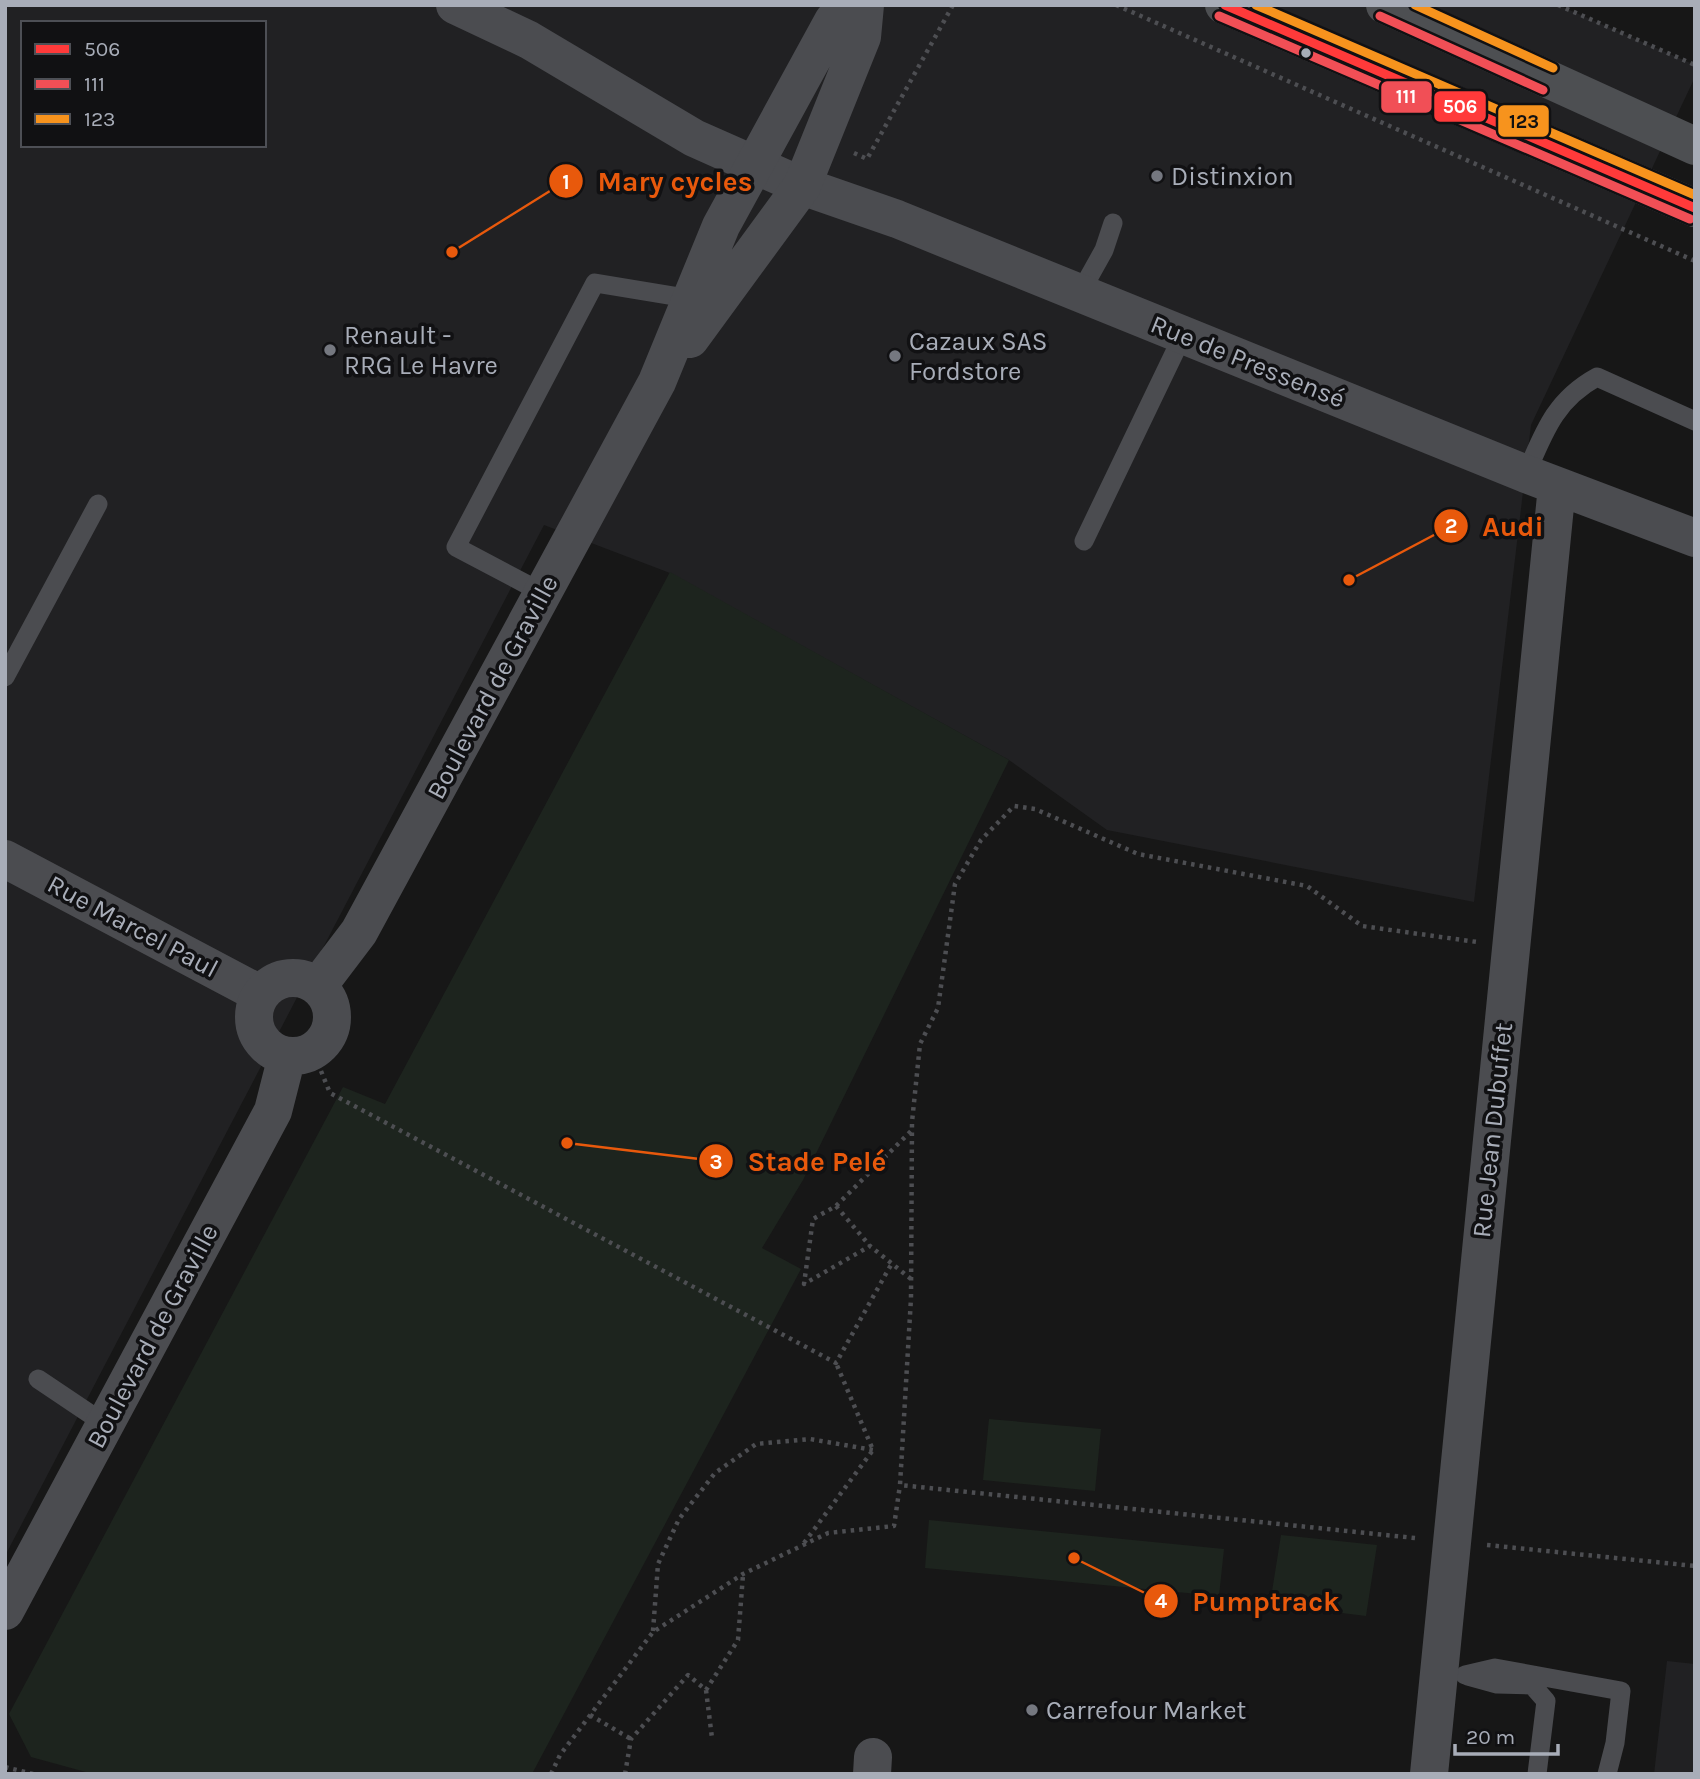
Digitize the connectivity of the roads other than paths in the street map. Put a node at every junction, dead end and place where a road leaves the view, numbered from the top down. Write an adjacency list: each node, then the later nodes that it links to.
1 (455, 5): 7 (street, Rue de Pressensé)
2 (847, 5): 7 (street, Boulevard de Graville)
3 (864, 5): 8 (street, Boulevard de Graville)
4 (1224, 5): 9 (main road)
5 (1385, 5): 6 (main road)
6 (1695, 146)
7 (753, 165): 8 (street, Rue de Pressensé); 12 (street, Boulevard de Graville)
8 (802, 186): 11 (street, Rue de Pressensé); 14 (street, Boulevard de Graville)
9 (1695, 208)
10 (1113, 223): 11 (lane)
11 (1080, 293): 13 (street, Rue de Pressensé)
12 (692, 299): 14 (street, Boulevard de Graville); 20 (lane)
13 (1183, 335): 16 (street, Rue de Pressensé); 19 (lane)
14 (657, 382): 20 (street, Boulevard de Graville)
15 (1695, 421): 16 (lane)
16 (1542, 480): 18 (street, Rue de Pressensé); 29 (street, Rue Jean Dubuffet)
17 (98, 504): 21 (lane)
18 (1695, 538)
19 (1084, 541)
20 (543, 593): 23 (street, Boulevard de Graville)
21 (5, 677)
22 (5, 859): 24 (street, Rue Marcel Paul)
23 (318, 986): 24 (street); 25 (street)
24 (260, 994): 25 (street)
25 (300, 1054): 27 (street, Boulevard de Graville)
26 (38, 1379): 27 (lane)
27 (105, 1424): 28 (street, Boulevard de Graville)
28 (5, 1611)
29 (1452, 1675): 30 (street, Rue Jean Dubuffet); 31 (lane); 32 (lane)
30 (1429, 1774)
31 (1537, 1774)
32 (1607, 1774)

